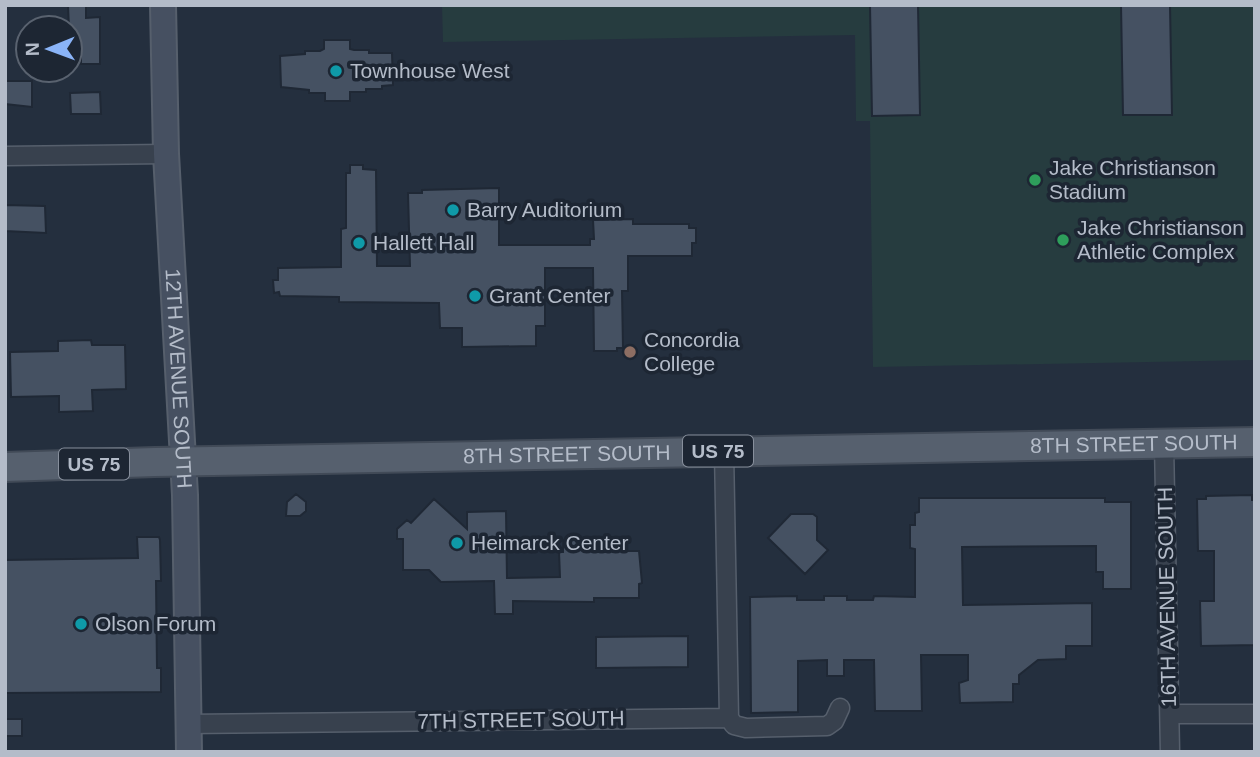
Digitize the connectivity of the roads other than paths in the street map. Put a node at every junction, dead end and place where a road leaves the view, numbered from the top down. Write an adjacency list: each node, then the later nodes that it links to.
1 (163, 5): 2 (street, 12TH AVENUE SOUTH)
2 (166, 154): 3 (street); 7 (street, 12TH AVENUE SOUTH)
3 (5, 156)
4 (1255, 442): 5 (main road, 8TH STREET SOUTH / US 75)
5 (1164, 443): 6 (main road, 8TH STREET SOUTH / US 75); 11 (street, 16TH AVENUE SOUTH)
6 (724, 451): 7 (main road, 8TH STREET SOUTH / US 75); 12 (street)
7 (182, 462): 8 (main road, 8TH STREET SOUTH / US 75); 13 (street, 12TH AVENUE SOUTH)
8 (5, 467)
9 (839, 708): 12 (street, 7TH STREET SOUTH)
10 (1255, 714): 11 (street)
11 (1170, 715): 15 (street, 16TH AVENUE SOUTH)
12 (729, 718): 13 (street, 7TH STREET SOUTH)
13 (188, 724): 14 (street, 12TH AVENUE SOUTH)
14 (189, 752)
15 (1170, 752)

